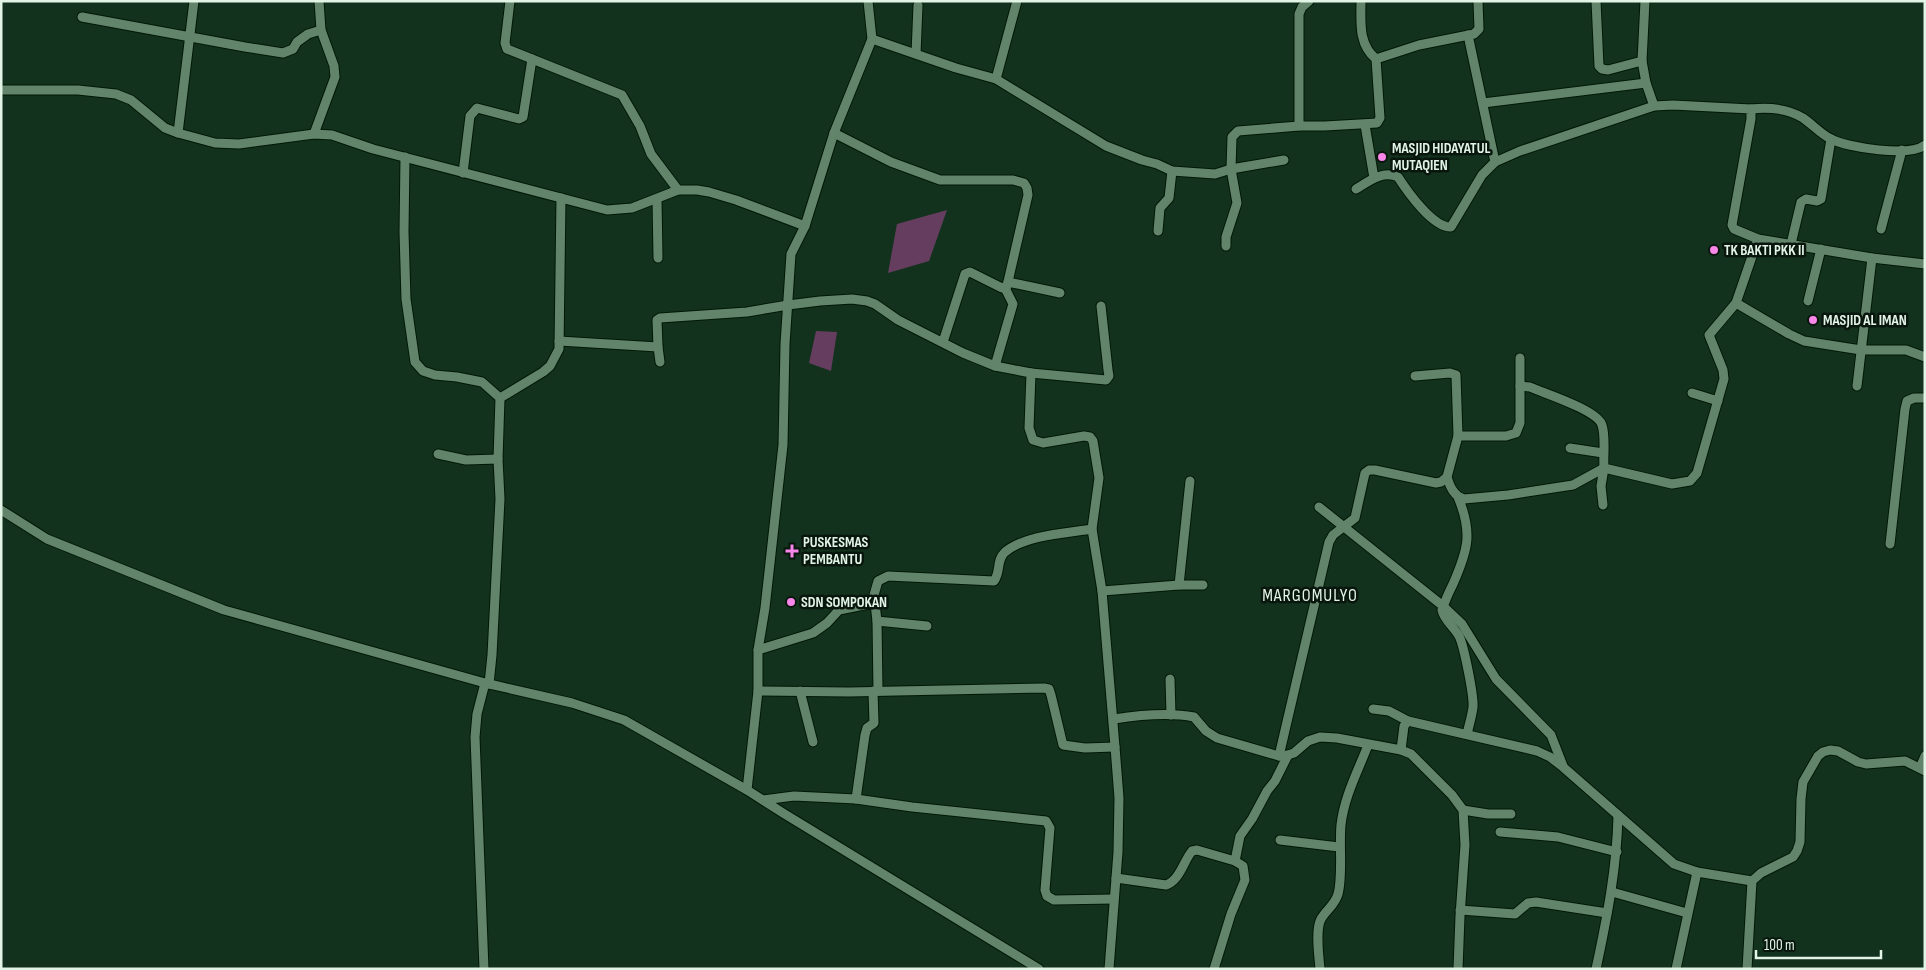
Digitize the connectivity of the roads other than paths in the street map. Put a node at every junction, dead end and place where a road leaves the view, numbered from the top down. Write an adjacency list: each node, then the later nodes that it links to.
1 (194, 1): 15 (street)
2 (319, 1): 13 (street)
3 (510, 1): 18 (street)
4 (868, 1): 16 (street)
5 (1017, 1): 21 (street)
6 (1309, 1): 28 (street)
7 (1361, 1): 19 (street)
8 (1478, 1): 14 (street)
9 (1596, 1): 20 (street)
10 (1645, 1): 20 (street)
11 (918, 5): 17 (street)
12 (82, 17): 15 (street)
13 (321, 30): 15 (street); 31 (street)
14 (1468, 35): 19 (street); 24 (street)
15 (189, 37): 29 (street)
16 (872, 39): 17 (street); 30 (street)
17 (916, 54): 21 (street)
18 (532, 59): 40 (street); 43 (street)
19 (1376, 59): 27 (street)
20 (1642, 61): 22 (street)
21 (996, 79): 39 (street)
22 (1646, 83): 24 (street); 25 (street)
23 (1, 90): 29 (street)
24 (1482, 103): 37 (street)
25 (1654, 106): 26 (street); 37 (street)
26 (1751, 109): 32 (street); 49 (street)
27 (1365, 125): 28 (street); 41 (street)
28 (1299, 126): 38 (street)
29 (178, 133): 31 (street)
30 (834, 133): 46 (street); 56 (street)
31 (314, 134): 35 (street)
32 (1831, 139): 34 (street); 50 (street)
33 (1925, 145): 34 (street)
34 (1902, 150): 47 (street)
35 (405, 158): 40 (street); 75 (street)
36 (1284, 160): 38 (street)
37 (1495, 162): 41 (street)
38 (1231, 169): 39 (street); 51 (street)
39 (1172, 171): 48 (street)
40 (463, 172): 44 (street)
41 (1374, 178): 42 (street)
42 (1356, 189)
43 (678, 190): 45 (street); 46 (street)
44 (561, 198): 45 (street); 62 (street)
45 (657, 199): 53 (street)
46 (805, 226): 60 (street)
47 (1881, 229)
48 (1158, 231)
49 (1758, 238): 50 (street); 59 (street)
50 (1790, 244): 52 (street)
51 (1226, 246)
52 (1821, 249): 54 (street); 58 (street)
53 (658, 258)
54 (1872, 258): 55 (street); 65 (street)
55 (1925, 264)
56 (1007, 285): 57 (street); 63 (street); 69 (street)
57 (1060, 293)
58 (1808, 301)
59 (1736, 303): 65 (street); 77 (street)
60 (788, 305): 63 (street); 64 (street); 100 (street)
61 (1101, 306): 70 (street)
62 (559, 341): 64 (street); 75 (street)
63 (943, 342): 69 (street)
64 (658, 347): 68 (street)
65 (1861, 350): 66 (street); 73 (street)
66 (1925, 357)
67 (1520, 358): 72 (street)
68 (660, 362)
69 (995, 366): 70 (street)
70 (1031, 373): 91 (street)
71 (1415, 376): 78 (street)
72 (1520, 386): 78 (street); 81 (street)
73 (1857, 386)
74 (1692, 393): 77 (street)
75 (500, 398): 82 (street)
76 (1925, 398): 92 (street)
77 (1718, 401): 83 (street)
78 (1458, 436): 84 (street)
79 (1570, 448): 81 (street)
80 (438, 454): 82 (street)
81 (1604, 454): 83 (street)
82 (498, 459): 102 (street)
83 (1604, 468): 86 (street); 87 (street)
84 (1447, 477): 86 (street); 90 (street)
85 (1190, 481): 93 (street)
86 (1458, 497): 97 (street)
87 (1603, 505)
88 (1319, 507): 90 (street)
89 (1, 510): 102 (street)
90 (1343, 528): 97 (street); 115 (street)
91 (1092, 529): 95 (street); 96 (street)
92 (1890, 544)
93 (1179, 585): 94 (street); 95 (street)
94 (1203, 585)
95 (1102, 591): 108 (street)
96 (874, 603): 98 (street); 100 (street)
97 (1443, 606): 110 (street); 117 (street)
98 (877, 621): 99 (street); 105 (street)
99 (927, 626)
100 (758, 650): 103 (street)
101 (1170, 679): 107 (street)
102 (487, 684): 119 (street); 138 (street)
103 (758, 691): 104 (street); 119 (street)
104 (800, 691): 105 (street); 111 (street)
105 (876, 691): 113 (street); 120 (street)
106 (1373, 710): 109 (street)
107 (1171, 715): 108 (street); 115 (street)
108 (1114, 719): 113 (street)
109 (1408, 721): 110 (street); 114 (street)
110 (1467, 734): 117 (street)
111 (813, 742)
112 (1368, 745): 114 (street); 115 (street); 127 (street)
113 (1115, 747): 131 (street)
114 (1402, 750): 122 (street)
115 (1283, 755): 129 (street)
116 (1925, 756): 118 (street)
117 (1564, 766): 124 (street)
118 (1922, 770): 132 (street)
119 (748, 790): 121 (street)
120 (856, 799): 121 (street); 134 (street)
121 (763, 800): 139 (street)
122 (1463, 810): 123 (street); 135 (street)
123 (1512, 814)
124 (1618, 815): 128 (street); 130 (street)
125 (1500, 832): 128 (street)
126 (1280, 840): 127 (street)
127 (1339, 847): 142 (street)
128 (1617, 852): 133 (street)
129 (1235, 861): 131 (street); 141 (street)
130 (1697, 872): 132 (street); 137 (street)
131 (1116, 878): 134 (street)
132 (1752, 881): 146 (street)
133 (1612, 892): 136 (street); 137 (street)
134 (1114, 900): 140 (street)
135 (1460, 910): 136 (street); 143 (street)
136 (1607, 913): 144 (street)
137 (1687, 913): 145 (street)
138 (484, 969)
139 (1040, 969)
140 (1109, 969)
141 (1214, 969)
142 (1320, 969)
143 (1458, 969)
144 (1596, 969)
145 (1676, 969)
146 (1747, 969)

